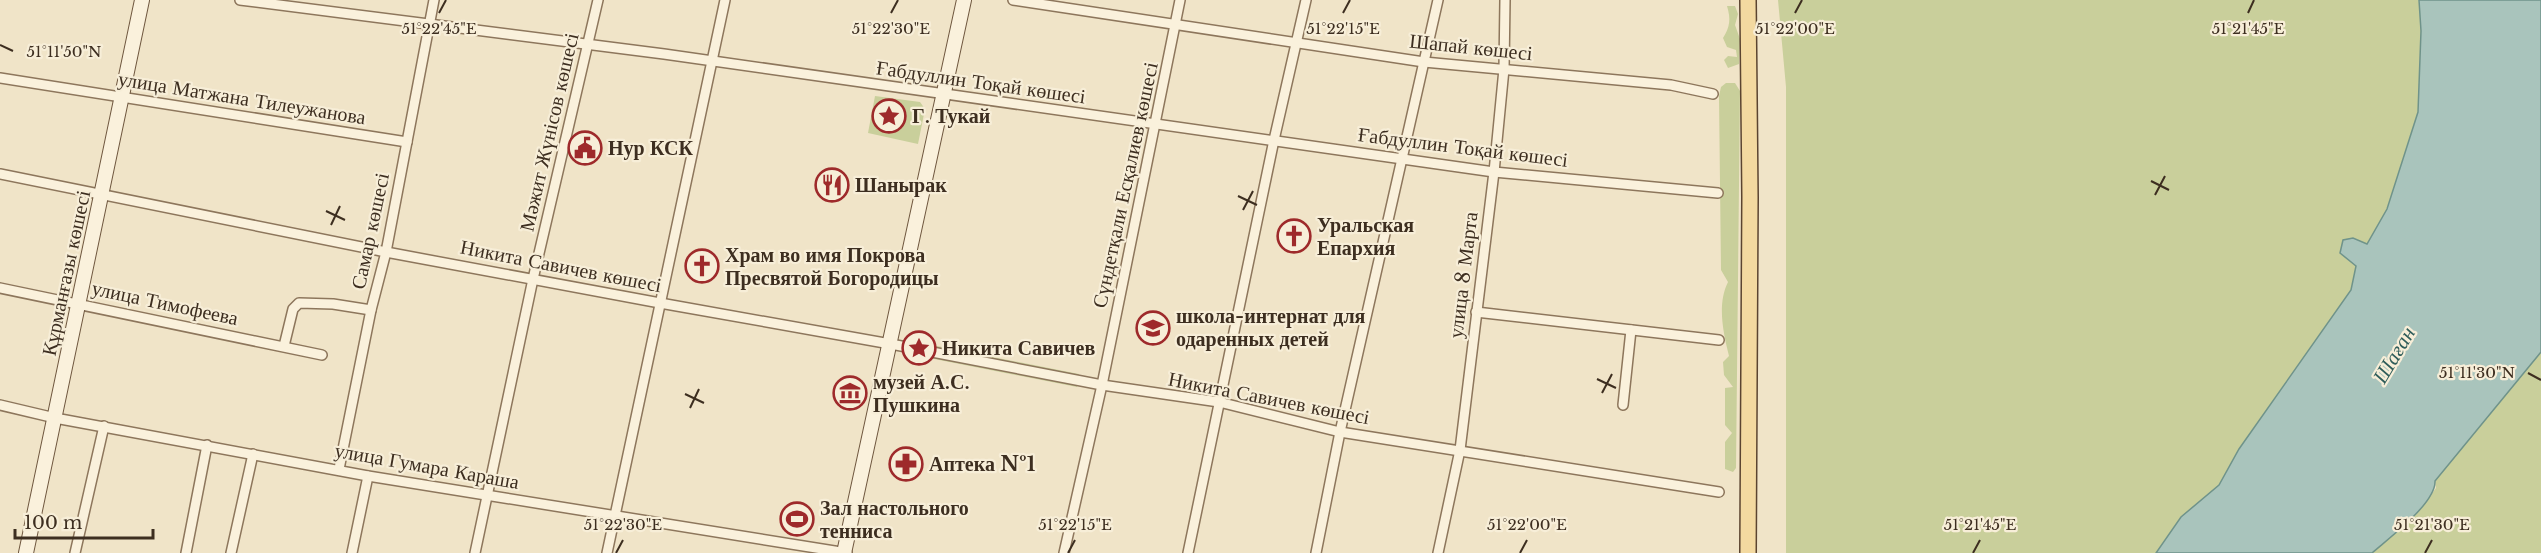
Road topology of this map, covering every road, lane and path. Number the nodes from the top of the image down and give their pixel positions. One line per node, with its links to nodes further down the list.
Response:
1 (142, 0): 24 (street, Құрманғазы көшесі)
2 (240, 0): 14 (street, Ғабдуллин Тоқай көшесі)
3 (434, 0): 14 (street, Самар көшесі)
4 (598, 0): 16 (street, Мәжит Жүнісов көшесі)
5 (725, 0): 18 (street)
6 (964, 0): 23 (street)
7 (1013, 0): 15 (street, Шапай көшесі)
8 (1180, 0): 15 (street, Сүндетқали Есқалиев көшесі)
9 (1306, 0): 17 (street)
10 (1438, 0): 19 (street)
11 (1505, 0): 20 (street, улица 8 Марта)
12 (1748, 0): 72 (main road)
13 (1758, 0): 73 (main road)
14 (430, 22): 16 (street, Ғабдуллин Тоқай көшесі); 27 (street, Самар көшесі)
15 (1176, 24): 17 (street, Шапай көшесі); 25 (street, Сүндетқали Есқалиев көшесі)
16 (587, 44): 18 (street, Ғабдуллин Тоқай көшесі); 34 (street, Мәжит Жүнісов көшесі)
17 (1297, 44): 19 (street, Шапай көшесі); 26 (street)
18 (711, 62): 23 (street, Ғабдуллин Тоқай көшесі); 37 (street)
19 (1425, 62): 20 (street, Шапай көшесі); 28 (street)
20 (1504, 69): 22 (street, Шапай көшесі); 29 (street, улица 8 Марта)
21 (0, 78): 24 (street, улица Матжана Тилеужанова)
22 (1713, 94)
23 (944, 96): 25 (street, Ғабдуллин Тоқай көшесі); 42 (street)
24 (122, 97): 27 (street, улица Матжана Тилеужанова); 32 (street, Құрманғазы көшесі)
25 (1156, 125): 26 (street, Ғабдуллин Тоқай көшесі); 45 (street, Сүндетқали Есқалиев көшесі)
26 (1274, 140): 28 (street, Ғабдуллин Тоқай көшесі); 46 (street)
27 (407, 142): 33 (street, Самар көшесі)
28 (1403, 158): 29 (street, Ғабдуллин Тоқай көшесі); 51 (street)
29 (1494, 172): 31 (street, Ғабдуллин Тоқай көшесі); 39 (street, улица 8 Марта)
30 (0, 174): 32 (street, Никита Савичев көшесі)
31 (1718, 193)
32 (102, 195): 33 (street, Никита Савичев көшесі); 36 (street, Құрманғазы көшесі)
33 (386, 252): 34 (street, Никита Савичев көшесі); 38 (street, Самар көшесі)
34 (533, 279): 37 (street, Никита Савичев көшесі); 58 (street, Мәжит Жүнісов көшесі)
35 (0, 288): 36 (street, улица Тимофеева)
36 (80, 303): 43 (street, улица Тимофеева); 49 (street, Құрманғазы көшесі)
37 (660, 303): 42 (street, Никита Савичев көшесі); 59 (street)
38 (371, 310): 43 (street); 55 (street, Самар көшесі)
39 (1476, 312): 40 (street); 53 (street, улица 8 Марта)
40 (1631, 330): 41 (street); 48 (street)
41 (1719, 340)
42 (893, 345): 45 (street, Никита Савичев көшесі); 67 (street)
43 (284, 346): 44 (street, улица Тимофеева)
44 (322, 355)
45 (1102, 385): 46 (street, Никита Савичев көшесі); 68 (street, Сүндетқали Есқалиев көшесі)
46 (1220, 402): 51 (street, Никита Савичев көшесі); 69 (street)
47 (0, 405): 49 (street, улица Гумара Караша)
48 (1623, 405)
49 (55, 418): 50 (street, улица Гумара Караша); 60 (street, Құрманғазы көшесі)
50 (104, 426): 52 (street, улица Гумара Караша); 61 (street)
51 (1340, 432): 53 (street, Никита Савичев көшесі); 70 (street)
52 (207, 445): 54 (street, улица Гумара Караша); 62 (street)
53 (1460, 450): 57 (street, Никита Савичев көшесі); 71 (street, улица 8 Марта)
54 (254, 454): 55 (street, улица Гумара Караша); 63 (street)
55 (339, 469): 56 (street, улица Гумара Караша)
56 (368, 476): 58 (street, улица Гумара Караша); 64 (street)
57 (1719, 492)
58 (487, 495): 59 (street, улица Гумара Караша); 65 (street, Мәжит Жүнісов көшесі)
59 (615, 515): 66 (street); 67 (street, улица Гумара Караша)
60 (26, 553)
61 (75, 553)
62 (186, 553)
63 (231, 553)
64 (352, 553)
65 (475, 553)
66 (607, 553)
67 (846, 553)
68 (1064, 553)
69 (1188, 553)
70 (1316, 553)
71 (1438, 553)
72 (1748, 553)
73 (1757, 553)

